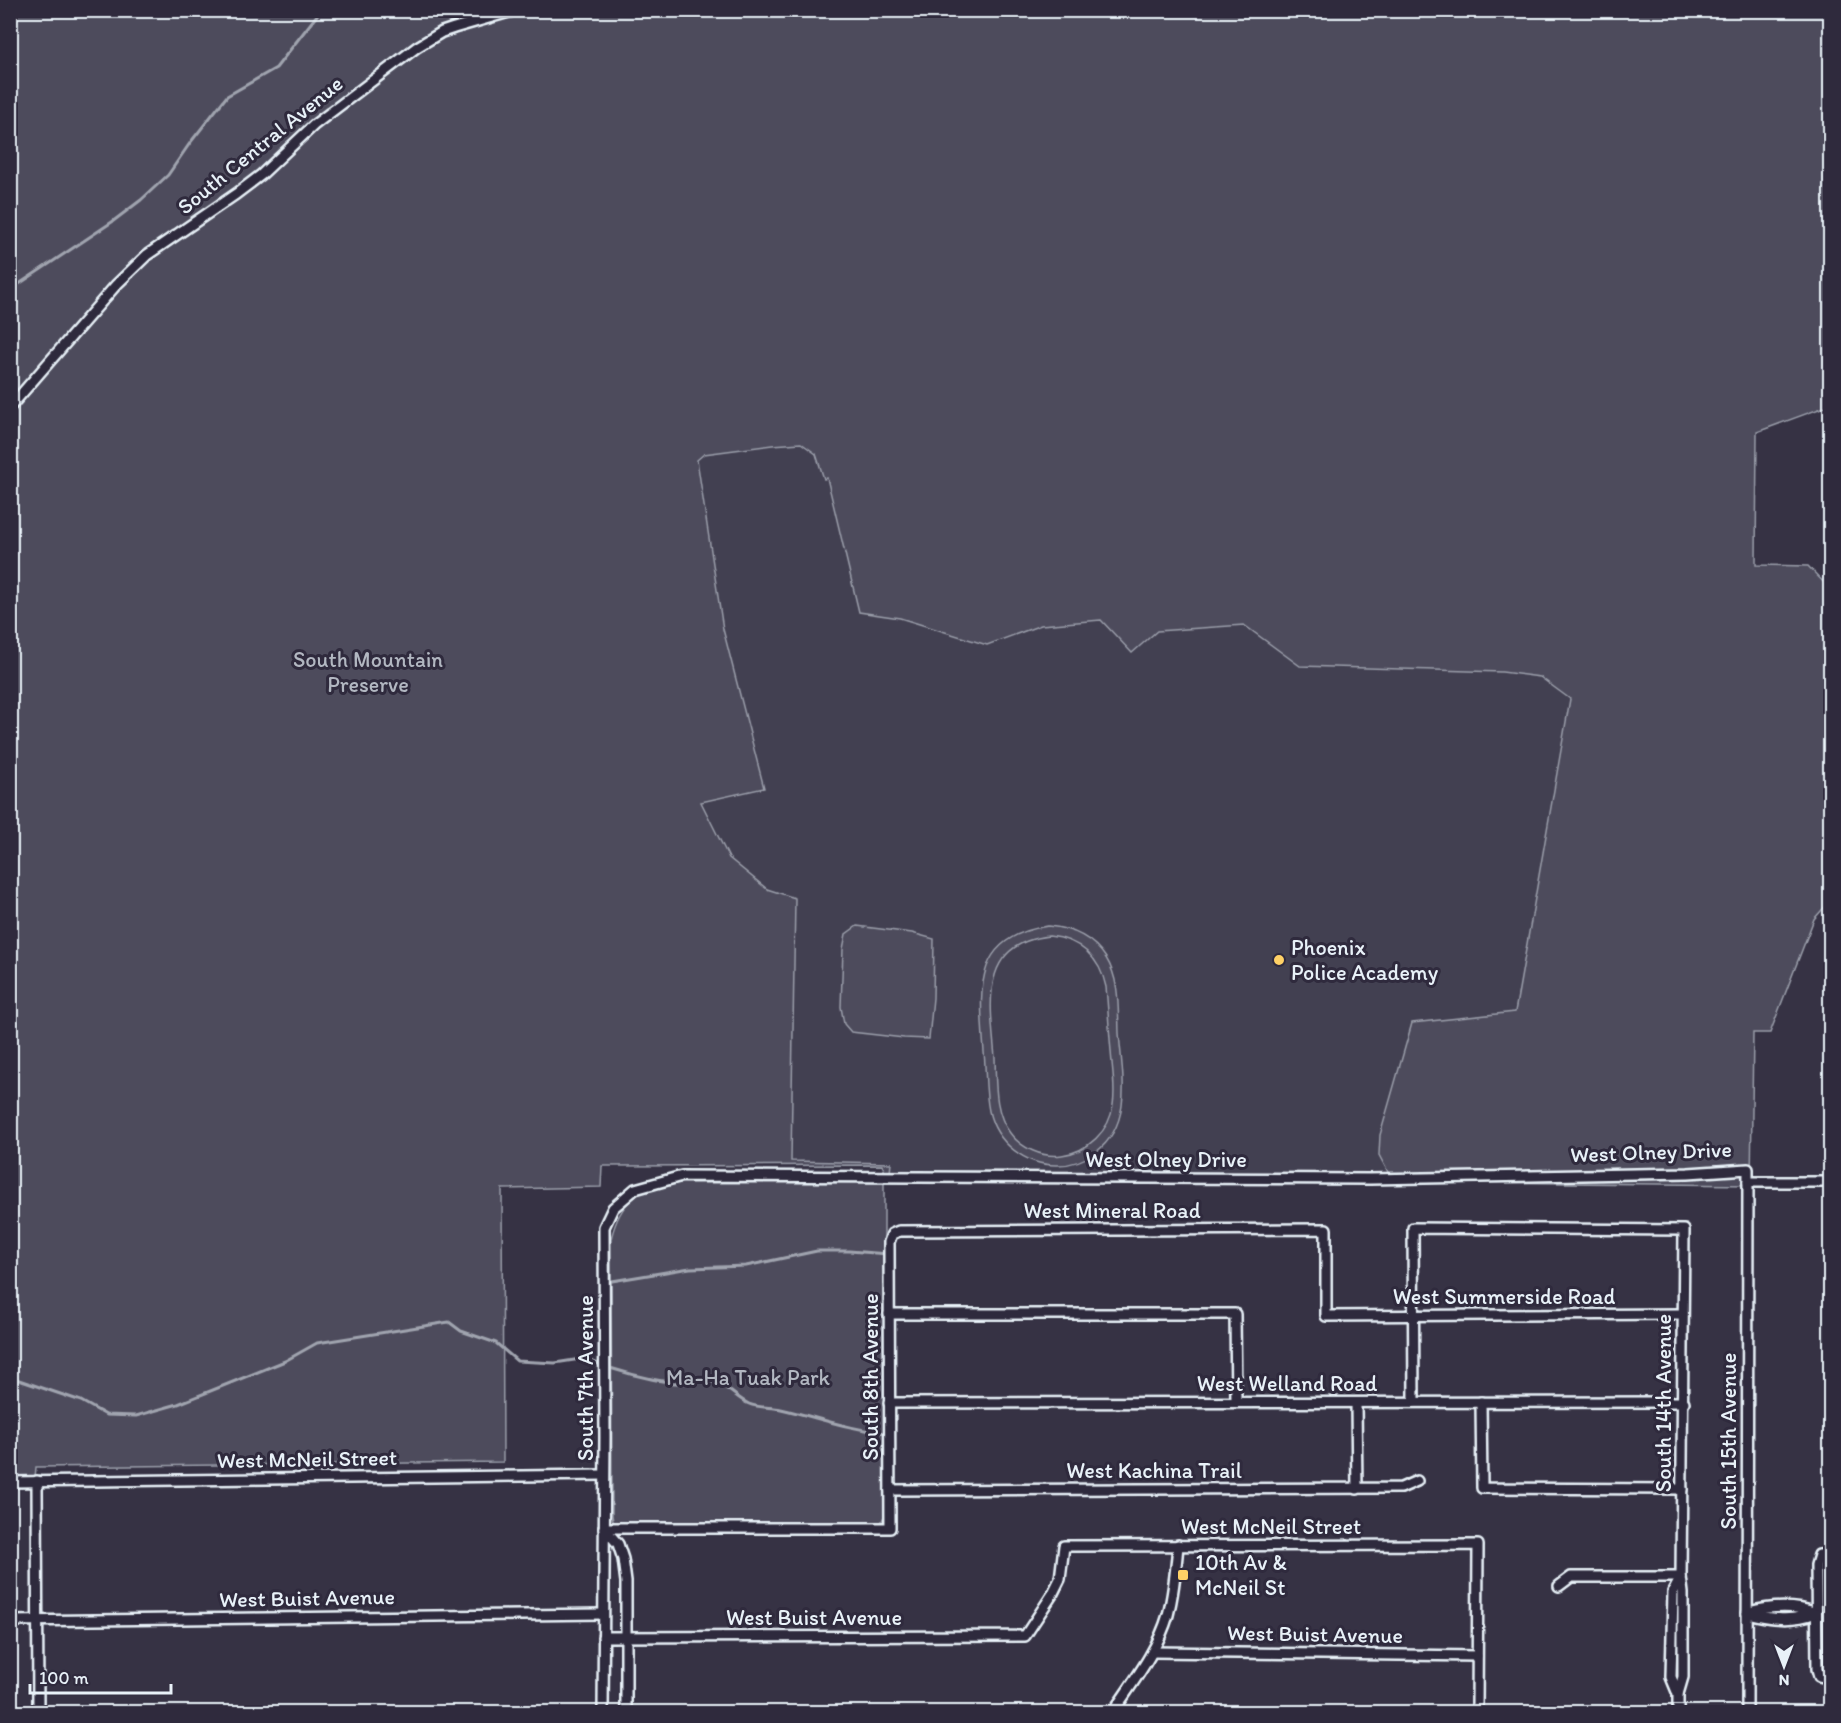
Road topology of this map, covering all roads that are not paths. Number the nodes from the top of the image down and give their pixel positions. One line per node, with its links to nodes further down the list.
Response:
1 (516, 10): 2 (street, South Central Avenue)
2 (10, 407)
3 (1748, 1169): 4 (street, South 15th Avenue); 6 (street, West Olney Drive)
4 (1748, 1182): 5 (street); 31 (street, South 15th Avenue)
5 (1830, 1182)
6 (604, 1227): 18 (street, South 7th Avenue)
7 (899, 1231): 8 (street, South 8th Avenue); 10 (street, West Mineral Road)
8 (889, 1314): 12 (street); 16 (street, South 8th Avenue)
9 (1683, 1314): 11 (street, West Summerside Road); 11 (street, South 14th Avenue); 15 (street, South 14th Avenue)
10 (1326, 1316): 11 (street, West Summerside Road)
11 (1414, 1316): 13 (street)
12 (1236, 1402): 16 (street, West Welland Road); 17 (street, West Welland Road)
13 (1414, 1402): 14 (street, West Welland Road); 17 (street, West Welland Road)
14 (1482, 1402): 15 (street, West Welland Road); 23 (street)
15 (1684, 1402): 23 (street, South 14th Avenue)
16 (890, 1403): 24 (street, South 8th Avenue)
17 (1356, 1403): 22 (street)
18 (604, 1475): 19 (street, West McNeil Street); 25 (street, South 7th Avenue)
19 (37, 1481): 21 (street, West McNeil Street); 35 (street)
20 (1417, 1481): 22 (street, West Kachina Trail)
21 (10, 1482)
22 (1356, 1489): 24 (street, West Kachina Trail)
23 (1682, 1489): 28 (street, South 14th Avenue)
24 (890, 1490): 25 (street, South 8th Avenue)
25 (604, 1528): 33 (street, South 7th Avenue); 39 (street)
26 (1178, 1545): 37 (street, West McNeil Street); 40 (street); 41 (street, West McNeil Street)
27 (1830, 1554): 32 (street)
28 (1681, 1577): 29 (street); 42 (street, South 14th Avenue); 43 (street, South 14th Avenue)
29 (1559, 1586)
30 (1786, 1607): 31 (street); 32 (street); 34 (street)
31 (1747, 1613): 34 (street); 52 (street, South 15th Avenue)
32 (1816, 1613): 34 (street); 44 (street)
33 (603, 1614): 35 (street, West Buist Avenue); 38 (street, South 7th Avenue)
34 (1786, 1619)
35 (38, 1620): 36 (street, West Buist Avenue); 46 (street)
36 (10, 1621)
37 (1025, 1636): 39 (street, West Buist Avenue)
38 (603, 1637): 39 (street, West Buist Avenue); 47 (street, South 7th Avenue)
39 (626, 1637): 48 (street)
40 (1153, 1652): 41 (street, West Buist Avenue); 49 (street)
41 (1477, 1656): 50 (street)
42 (1672, 1664): 43 (street); 45 (street, South 14th Avenue)
43 (1682, 1664): 45 (street, South 14th Avenue)
44 (1830, 1678)
45 (1678, 1694): 51 (street, South 14th Avenue)
46 (38, 1713)
47 (603, 1713)
48 (626, 1713)
49 (1113, 1713)
50 (1477, 1713)
51 (1678, 1713)
52 (1747, 1713)

